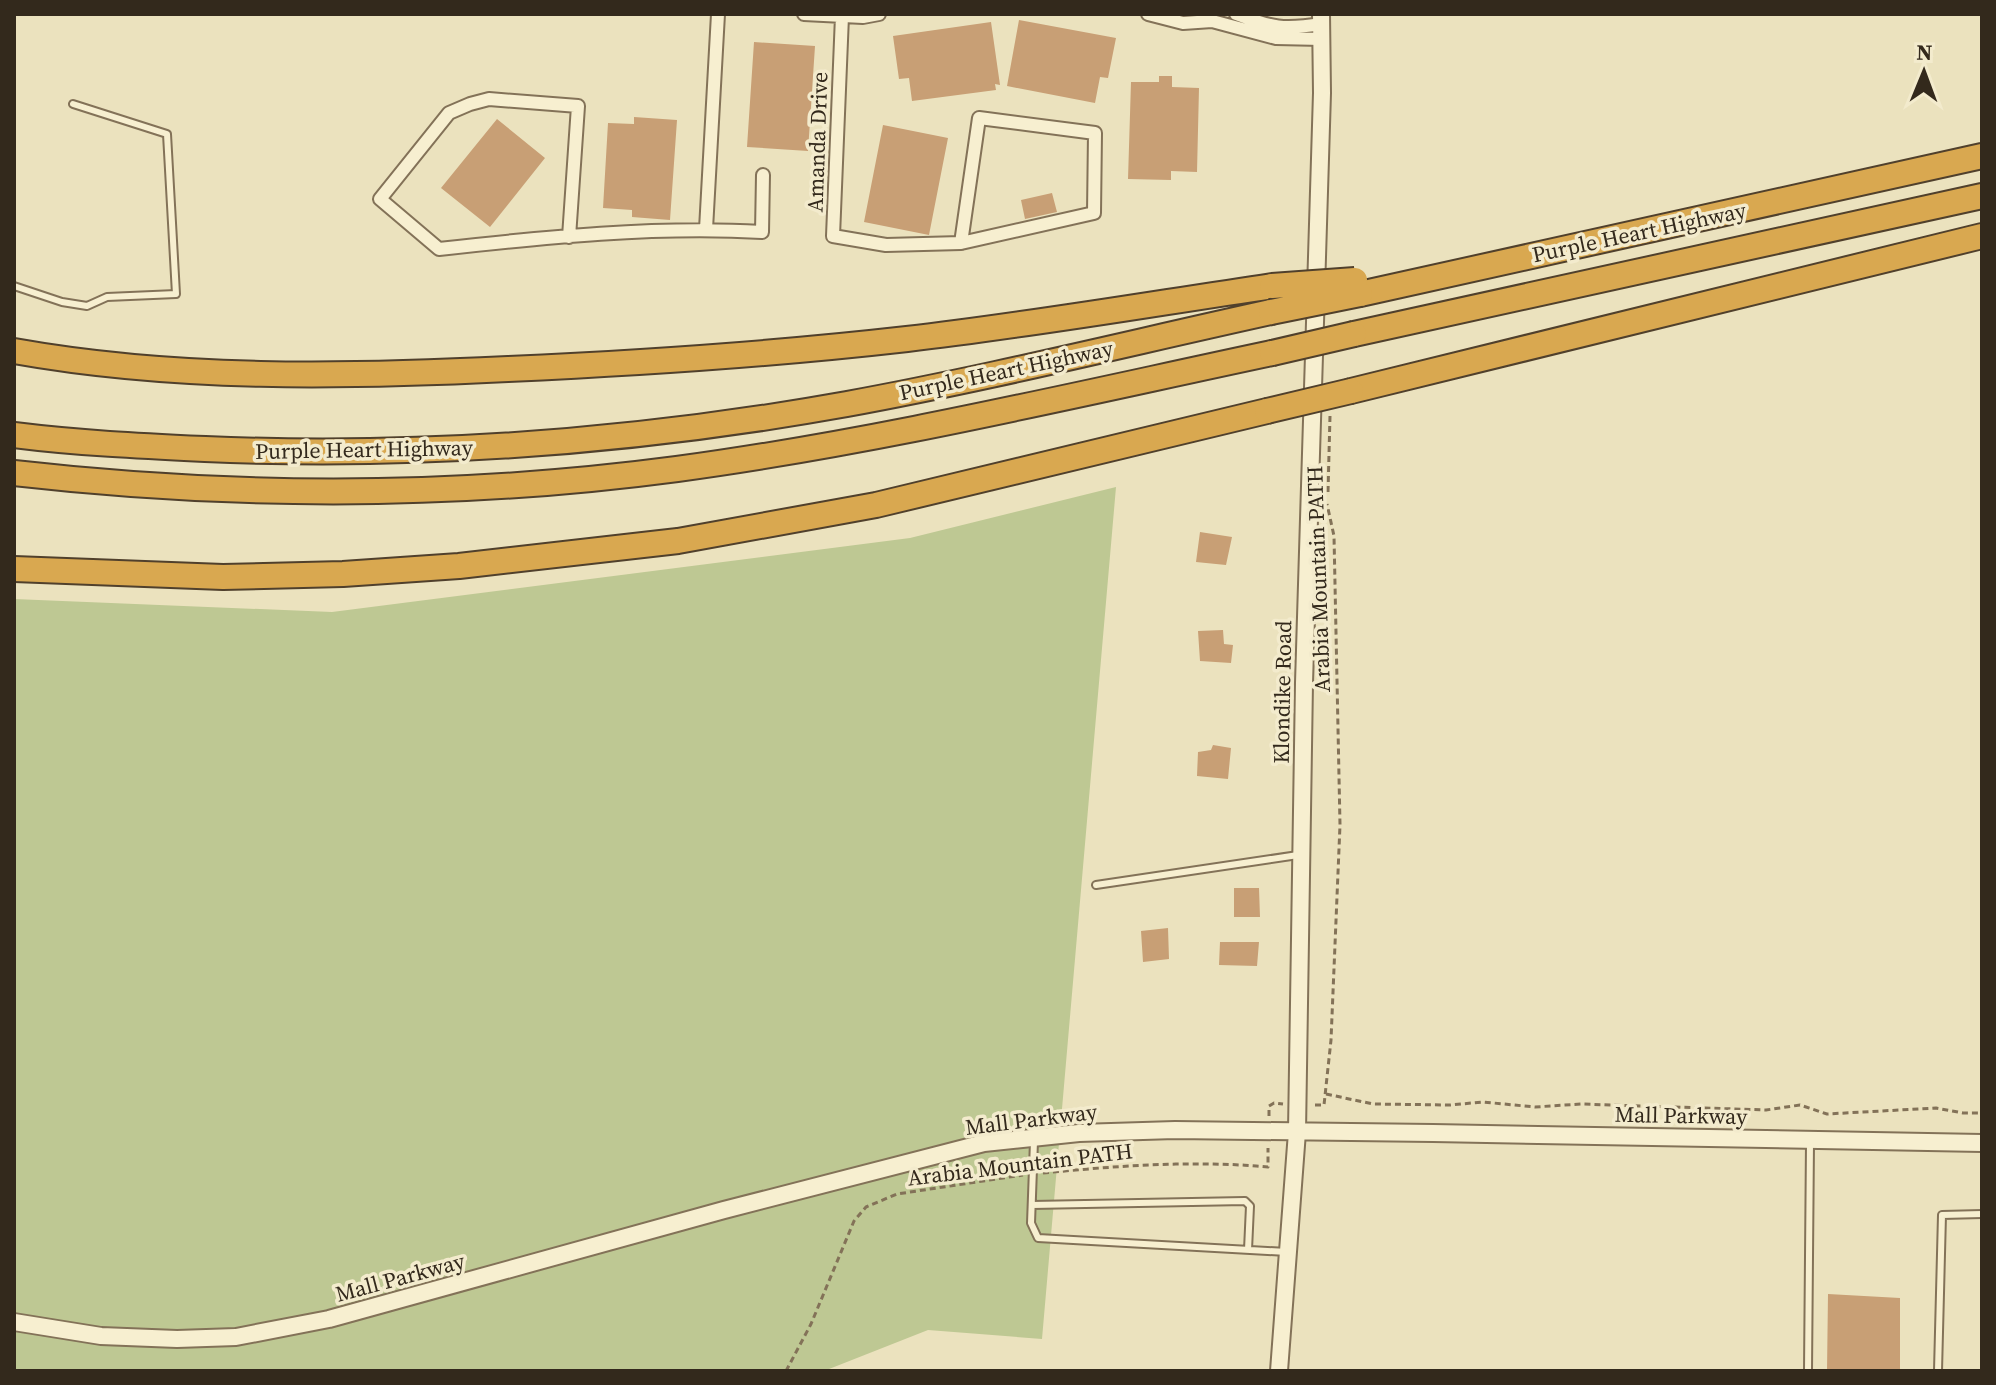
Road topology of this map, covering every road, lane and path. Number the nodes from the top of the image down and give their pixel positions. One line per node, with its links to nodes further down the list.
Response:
1 (718, 14): 13 (street)
2 (804, 14): 6 (street)
3 (879, 14): 6 (street)
4 (1148, 14): 7 (street)
5 (1236, 14): 8 (street)
6 (842, 16): 16 (street, Amanda Drive)
7 (1167, 16): 8 (street)
8 (1322, 26): 24 (street, Klondike Road)
9 (73, 104): 17 (lane)
10 (1982, 156): 18 (highway, Purple Heart Highway)
11 (763, 175): 13 (street)
12 (1982, 196): 22 (highway, Purple Heart Highway, bridge)
13 (706, 229): 15 (street)
14 (1982, 236): 23 (highway, bridge)
15 (569, 237): 15 (street)
16 (961, 243): 16 (street, Amanda Drive)
17 (14, 286)
18 (1358, 287): 19 (highway, bridge); 21 (highway, Purple Heart Highway, bridge)
19 (14, 351)
20 (1330, 412): 26 (path, Arabia Mountain PATH)
21 (14, 435)
22 (14, 473)
23 (14, 569)
24 (1302, 854): 25 (lane); 29 (street, Klondike Road)
25 (1096, 885)
26 (1326, 1094): 27 (path, Arabia Mountain PATH); 28 (path)
27 (1324, 1105)
28 (1982, 1113)
29 (1297, 1132): 30 (street, Mall Parkway); 31 (street, Mall Parkway); 38 (street, Klondike Road)
30 (1034, 1137): 34 (lane); 39 (street, Mall Parkway)
31 (1810, 1139): 32 (street, Mall Parkway); 42 (lane)
32 (1982, 1143)
33 (1268, 1167): 34 (path, Arabia Mountain PATH)
34 (1032, 1174): 35 (lane); 40 (path, Arabia Mountain PATH)
35 (1032, 1205): 37 (lane); 37 (lane)
36 (1982, 1214): 43 (lane)
37 (1248, 1250): 38 (lane)
38 (1287, 1252): 41 (street, Klondike Road)
39 (14, 1322)
40 (786, 1371)
41 (1279, 1371)
42 (1808, 1371)
43 (1938, 1371)

